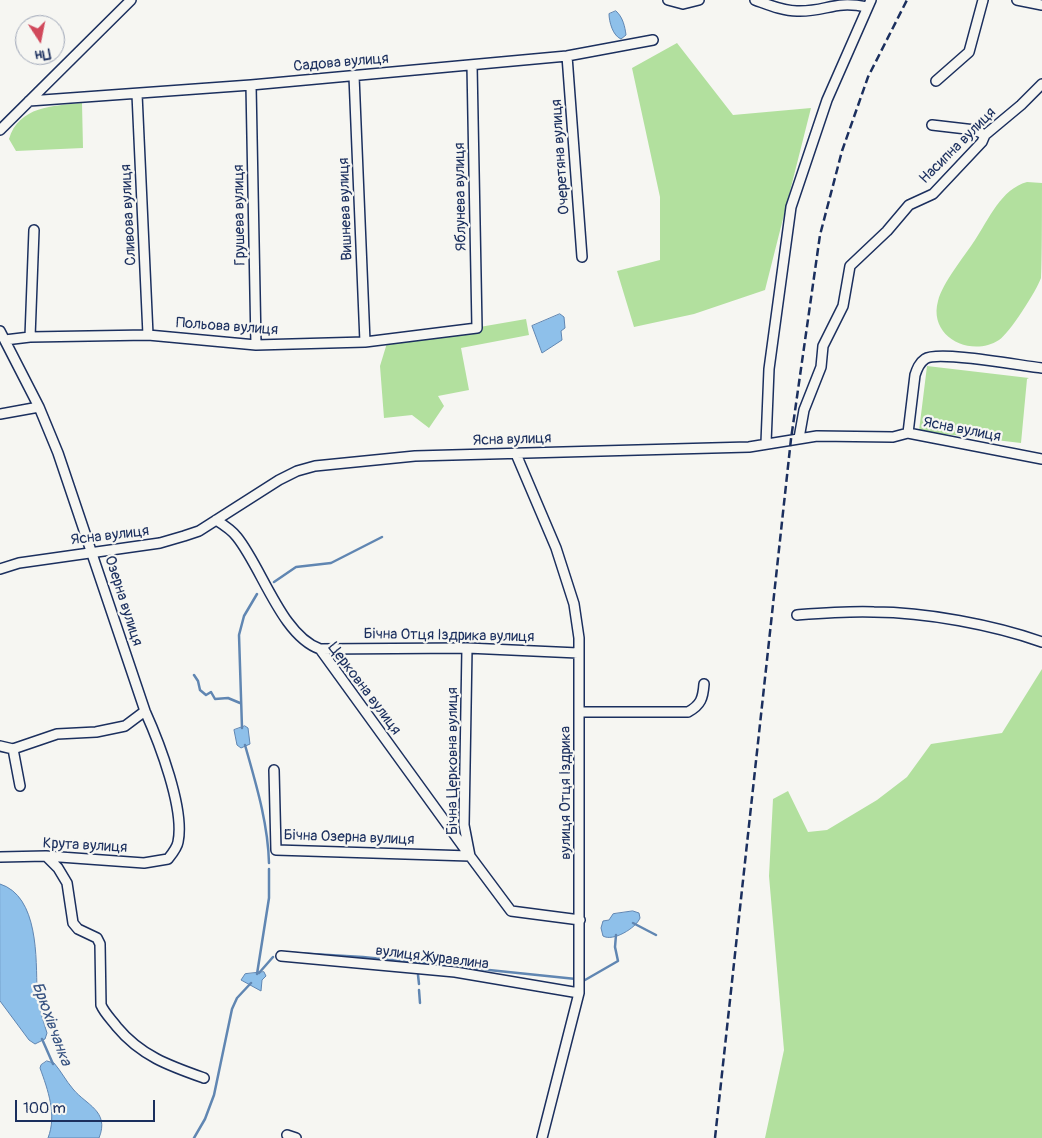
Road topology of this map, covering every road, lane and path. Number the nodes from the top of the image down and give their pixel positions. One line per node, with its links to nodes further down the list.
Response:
1 (131, 0): 17 (street)
2 (668, 0): 3 (street)
3 (699, 0)
4 (755, 0): 7 (street)
5 (983, 0): 13 (street)
6 (1017, 0): 8 (street)
7 (869, 3): 35 (street)
8 (1042, 5)
9 (653, 40): 10 (street, Садова вулиця)
10 (566, 56): 11 (street, Садова вулиця); 22 (street, Очеретяна вулиця)
11 (472, 65): 12 (street, Садова вулиця); 23 (street, Яблунева вулиця)
12 (354, 76): 15 (street, Садова вулиця); 28 (street, Вишнева вулиця)
13 (936, 81)
14 (1042, 84): 20 (street, Насипна вулиця)
15 (251, 85): 16 (street, Садова вулиця); 29 (street, Грушева вулиця)
16 (137, 94): 17 (street, Садова вулиця); 25 (street, Сливова вулиця)
17 (29, 101): 19 (street)
18 (932, 125): 20 (street)
19 (0, 130)
20 (985, 135): 34 (street, Насипна вулиця)
21 (34, 230): 26 (street)
22 (582, 256)
23 (477, 328): 28 (street, Польова вулиця)
24 (0, 331): 27 (street, Озерна вулиця)
25 (148, 335): 26 (street, Польова вулиця); 29 (street, Польова вулиця)
26 (30, 337): 27 (street, Польова вулиця)
27 (5, 340): 31 (street, Озерна вулиця)
28 (365, 342): 29 (street, Польова вулиця)
29 (256, 345)
30 (1042, 368): 33 (street)
31 (39, 407): 32 (street); 39 (street, Озерна вулиця)
32 (0, 414)
33 (908, 433): 34 (street, Ясна вулиця); 37 (street, Ясна вулиця)
34 (799, 438): 35 (street, Ясна вулиця)
35 (766, 443): 36 (street, Ясна вулиця)
36 (516, 454): 38 (street, Ясна вулиця); 45 (street, вулиця Отця Іздрика)
37 (1042, 459)
38 (216, 520): 39 (street, Ясна вулиця); 44 (street, Церковна вулиця)
39 (92, 551): 40 (street, Ясна вулиця); 47 (street, Озерна вулиця)
40 (0, 569)
41 (798, 615): 42 (street)
42 (1042, 642)
43 (467, 648): 44 (street, Бічна Отця Іздрика вулиця); 45 (street, Бічна Отця Іздрика вулиця); 55 (street, Бічна Церковна вулиця)
44 (320, 650): 55 (street, Церковна вулиця)
45 (578, 653): 48 (street, вулиця Отця Іздрика)
46 (704, 684): 48 (street)
47 (145, 711): 50 (street); 56 (street, Озерна вулиця)
48 (579, 712): 57 (street, вулиця Отця Іздрика)
49 (0, 746): 50 (street)
50 (13, 749): 52 (street)
51 (274, 770): 55 (street, Бічна Озерна вулиця)
52 (20, 786)
53 (0, 856): 54 (street, Крута вулиця)
54 (46, 856): 56 (street, Крута вулиця); 60 (street)
55 (470, 856): 57 (street, Бічна Церковна вулиця)
56 (168, 859)
57 (580, 920): 59 (street, вулиця Отця Іздрика)
58 (281, 956): 59 (street, вулиця Журавлина)
59 (579, 993): 63 (street, вулиця Отця Іздрика)
60 (204, 1078)
61 (286, 1135): 62 (street)
62 (296, 1138)
63 (542, 1138)

